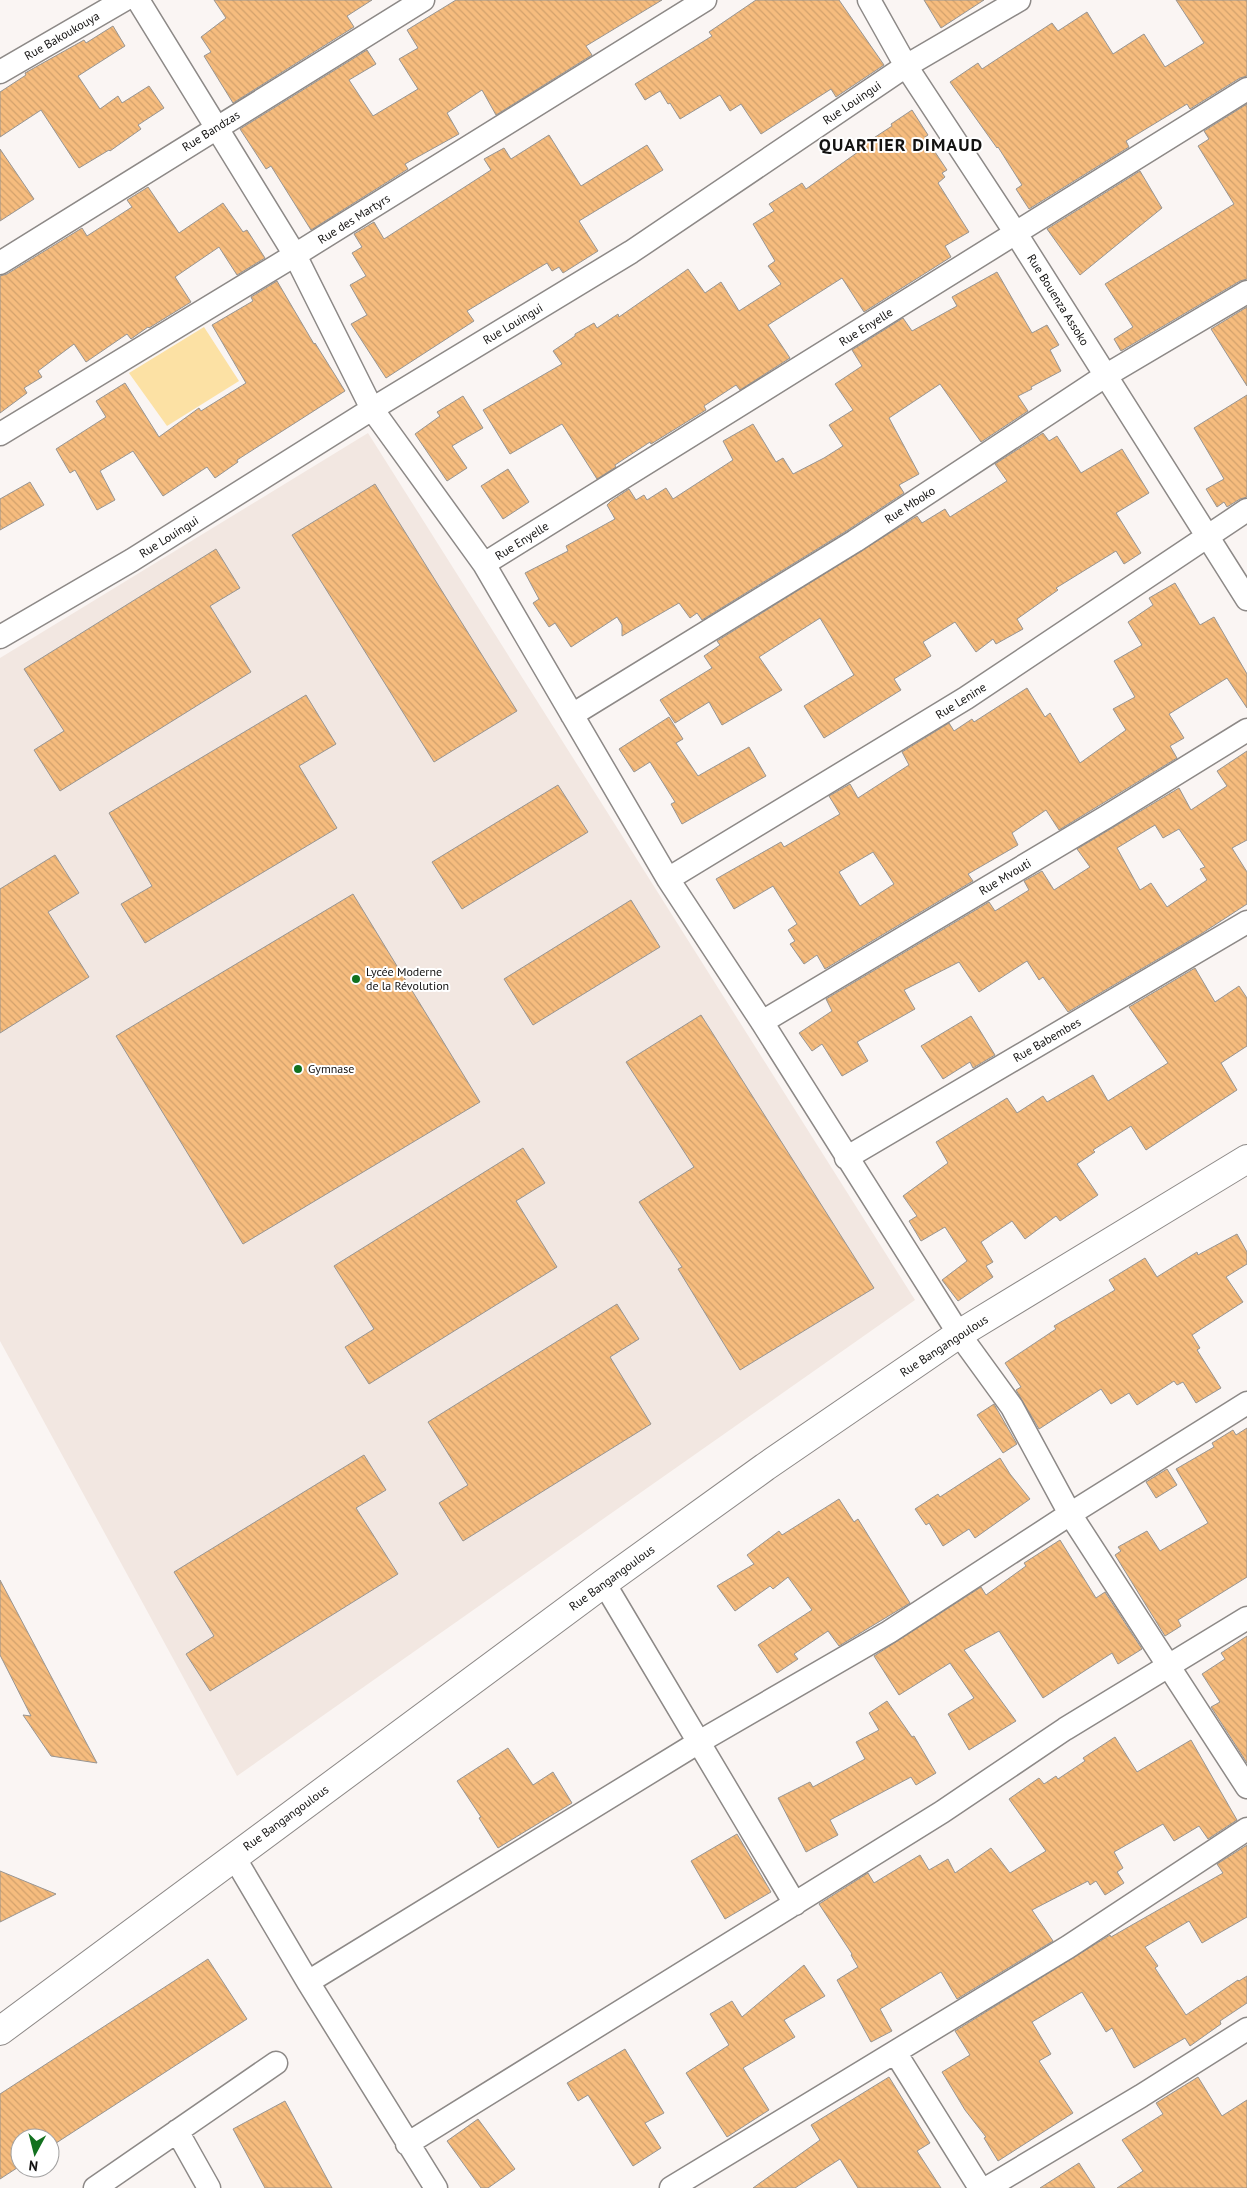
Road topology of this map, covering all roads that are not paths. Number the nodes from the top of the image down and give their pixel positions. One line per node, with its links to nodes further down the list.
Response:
1 (124, 0): 8 (street, Rue Bakoukouya)
2 (138, 0): 10 (street)
3 (422, 0): 10 (street, Rue Bandzas)
4 (705, 0): 12 (street, Rue des Martyrs)
5 (868, 0): 7 (street, Rue Bouenza Assoko)
6 (1019, 0): 7 (street, Rue Louingui)
7 (906, 66): 11 (street, Rue Bouenza Assoko); 16 (street, Rue Louingui)
8 (0, 72)
9 (1247, 89): 11 (street, Rue Enyelle)
10 (215, 128): 12 (street); 13 (street, Rue Bandzas)
11 (1015, 232): 15 (street, Rue Bouenza Assoko); 20 (street, Rue Enyelle)
12 (295, 255): 16 (street); 17 (street, Rue des Martyrs)
13 (0, 263)
14 (1247, 292): 15 (street, Rue Mboko)
15 (1105, 376): 19 (street, Rue Bouenza Assoko); 23 (street, Rue Mboko)
16 (372, 409): 20 (street); 22 (street, Rue Louingui)
17 (0, 434)
18 (1247, 510): 19 (street, Rue Lenine)
19 (1207, 537): 21 (street, Rue Bouenza Assoko); 25 (street, Rue Lenine)
20 (484, 564): 23 (street)
21 (1247, 599)
22 (0, 637)
23 (572, 715): 25 (street)
24 (1247, 730): 27 (street, Rue Mvouti)
25 (668, 879): 27 (street)
26 (1247, 922): 28 (street, Rue Babembes)
27 (762, 1022): 28 (street)
28 (846, 1158): 30 (street)
29 (1247, 1159): 30 (street, Rue Bangangoulous)
30 (959, 1334): 32 (street); 33 (street, Rue Bangangoulous)
31 (1247, 1403): 32 (street)
32 (1070, 1514): 35 (street); 36 (street)
33 (604, 1583): 36 (street); 39 (street, Rue Bangangoulous)
34 (1247, 1618): 35 (street)
35 (1167, 1666): 37 (street); 40 (street)
36 (699, 1742): 40 (street); 41 (street)
37 (1247, 1787)
38 (1247, 1829): 44 (street)
39 (234, 1857): 41 (street); 43 (street, Rue Bangangoulous)
40 (795, 1904): 47 (street)
41 (308, 1982): 47 (street)
42 (1247, 2029): 53 (street)
43 (0, 2031)
44 (895, 2052): 51 (street); 52 (street)
45 (276, 2063): 46 (street)
46 (177, 2131): 48 (street); 49 (street)
47 (406, 2144): 50 (street)
48 (96, 2188)
49 (209, 2188)
50 (436, 2188)
51 (671, 2188)
52 (980, 2188)
53 (987, 2188)

